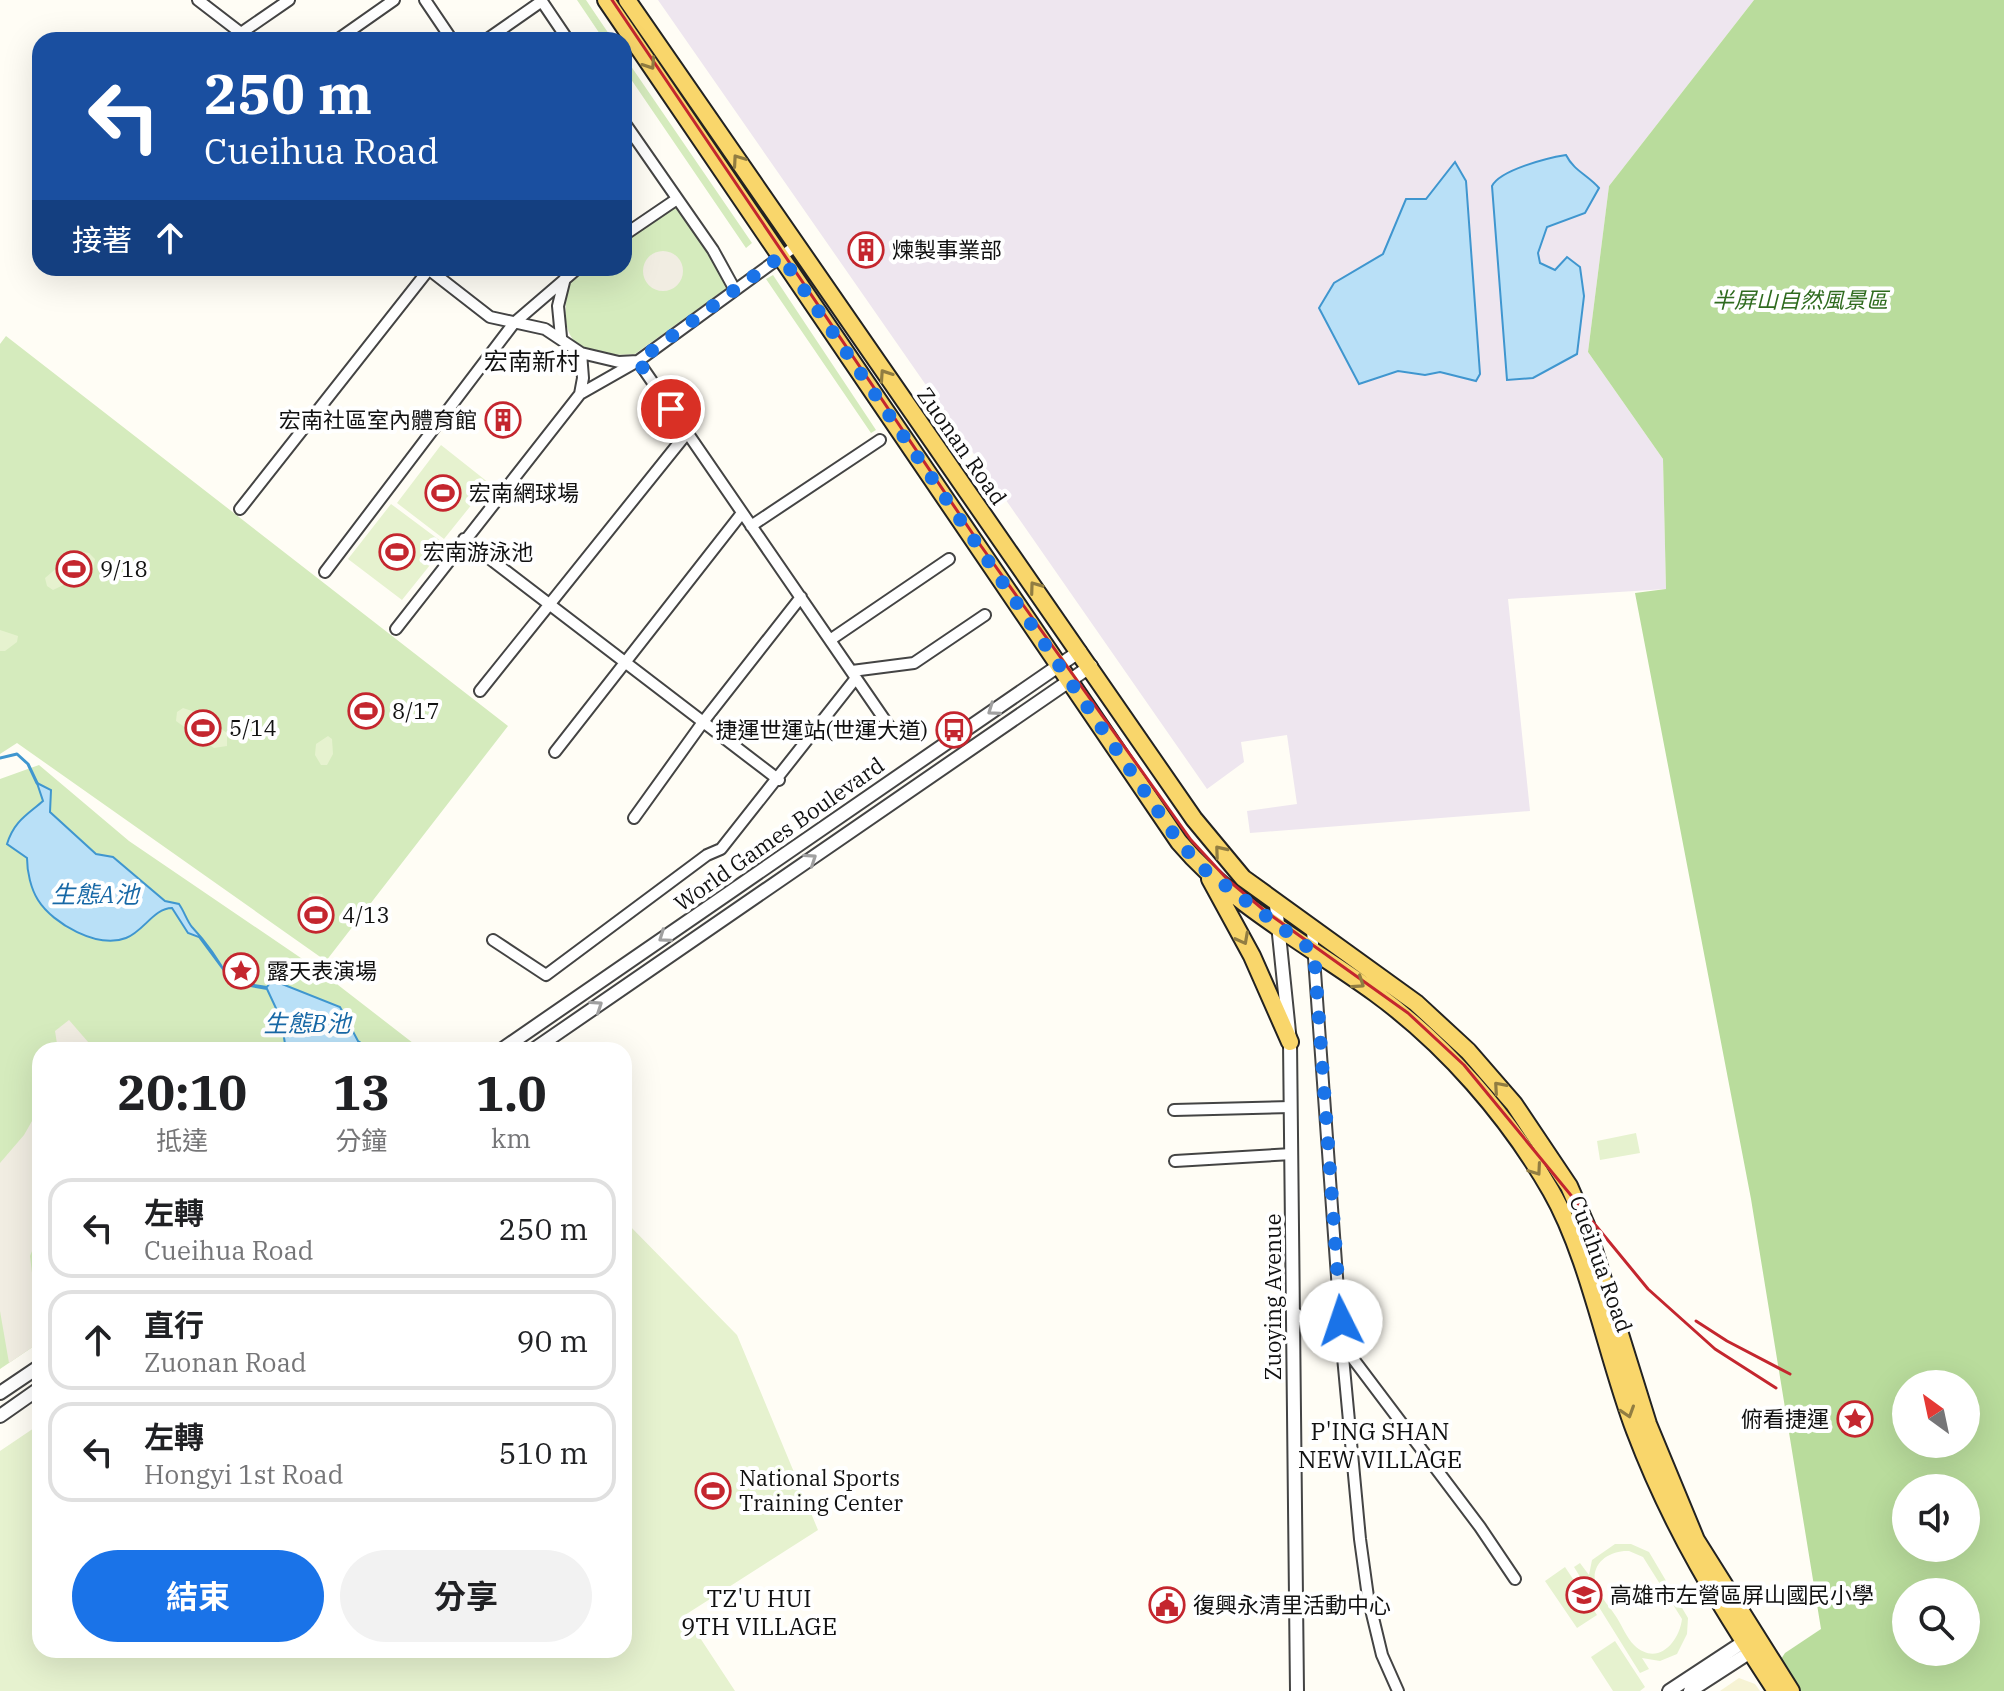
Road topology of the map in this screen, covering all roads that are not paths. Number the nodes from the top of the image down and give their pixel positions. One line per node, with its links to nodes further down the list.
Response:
1 (198, 0): 8 (street)
2 (289, 0): 9 (street)
3 (394, 0): 10 (street)
4 (425, 0): 11 (street)
5 (606, 0): 14 (main road, Zuonan Road, one-way to 14)
6 (627, 0): 19 (main road, Zuonan Road, one-way to 6)
7 (542, 1): 12 (street); 13 (street)
8 (240, 32)
9 (252, 32)
10 (348, 32)
11 (447, 32)
12 (497, 32)
13 (563, 32)
14 (628, 32)
15 (632, 38): 20 (main road, Zuonan Road, one-way to 20)
16 (632, 134): 17 (street)
17 (677, 199): 18 (street); 25 (street)
18 (632, 230)
19 (797, 245): 20 (street); 44 (main road, Zuonan Road, one-way to 19)
20 (781, 256): 25 (street); 46 (main road, Zuonan Road)
21 (423, 276): 33 (street)
22 (438, 276): 26 (street)
23 (568, 276): 24 (street)
24 (565, 278): 26 (street); 27 (street)
25 (735, 290): 29 (street)
26 (514, 323): 27 (street); 38 (street)
27 (561, 337): 28 (street)
28 (581, 353): 29 (street); 30 (street)
29 (638, 361): 30 (street); 31 (street)
30 (580, 394): 36 (street)
31 (687, 433): 34 (street); 40 (street)
32 (880, 440): 35 (street)
33 (240, 509)
34 (742, 513): 35 (street); 45 (street)
35 (751, 526): 39 (street)
36 (464, 539): 40 (street); 42 (street)
37 (949, 559): 43 (street)
38 (325, 572)
39 (801, 597): 43 (street); 51 (street)
40 (550, 604): 45 (street); 50 (street)
41 (985, 615): 48 (street)
42 (396, 629)
43 (830, 640): 48 (street)
44 (1080, 651): 46 (street, World Games Boulevard); 47 (main road, Zuonan Road)
45 (625, 662): 51 (street); 53 (street)
46 (1058, 666): 49 (main road, Zuonan Road); 62 (street, World Games Boulevard, one-way to 62)
47 (1091, 666): 49 (street, World Games Boulevard); 57 (main road, Zuonan Road, one-way to 47)
48 (854, 674): 52 (street); 54 (street)
49 (1068, 681): 56 (main road, Zuonan Road); 63 (street, World Games Boulevard, one-way to 49)
50 (480, 691)
51 (703, 722): 54 (street); 55 (street)
52 (891, 729)
53 (555, 752)
54 (779, 780): 60 (street)
55 (634, 818)
56 (1206, 871): 59 (main road, Cueihua Road); 64 (main road, one-way to 64)
57 (1276, 905): 58 (main road, Cueihua Road); 59 (street, Zuoying Avenue)
58 (1312, 930): 61 (street); 76 (main road, Cueihua Road, one-way to 58)
59 (1282, 931): 61 (main road, Cueihua Road); 64 (street, Zuoying Avenue)
60 (493, 940)
61 (1314, 952): 70 (street); 76 (main road, Cueihua Road, one-way to 76)
62 (513, 1042)
63 (545, 1042)
64 (1290, 1042): 65 (street, Zuoying Avenue)
65 (1291, 1107): 66 (street); 67 (street, Zuoying Avenue)
66 (1174, 1110)
67 (1292, 1154): 68 (street); 69 (street, Zuoying Avenue)
68 (1175, 1161)
69 (1293, 1311): 70 (street); 77 (street, Zuoying Avenue)
70 (1342, 1346): 75 (street); 78 (street)
71 (32, 1371): 72 (street)
72 (0, 1393)
73 (32, 1394): 74 (street)
74 (0, 1416)
75 (1515, 1579)
76 (1752, 1644): 79 (street); 80 (street); 81 (main road, Cueihua Road); 82 (main road, Cueihua Road)
77 (1297, 1691)
78 (1398, 1691)
79 (1669, 1691)
80 (1690, 1691)
81 (1776, 1691)
82 (1791, 1691)

